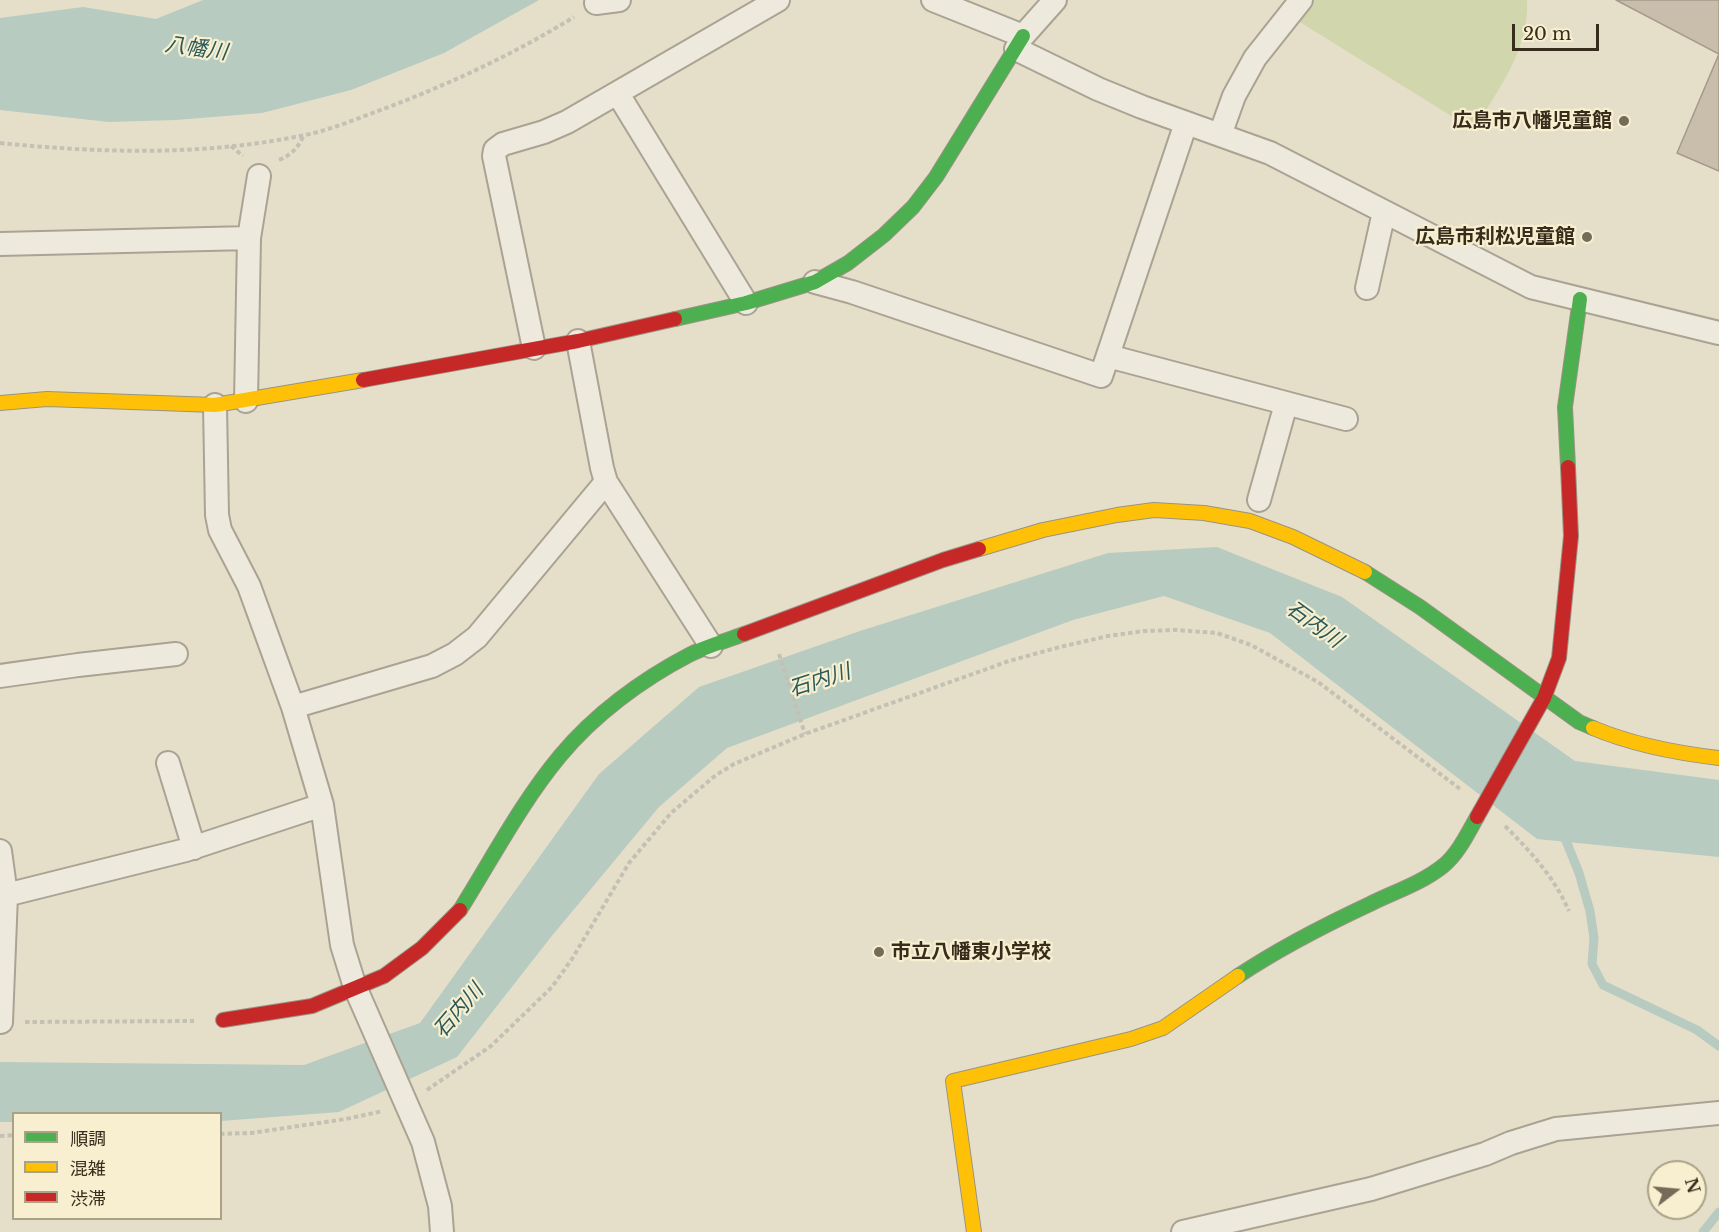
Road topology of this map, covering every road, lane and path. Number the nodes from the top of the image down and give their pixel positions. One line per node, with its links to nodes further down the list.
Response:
1 (619, 0): 6 (street)
2 (778, 0): 8 (street)
3 (933, 0): 7 (street)
4 (1055, 0): 7 (street)
5 (1300, 0): 10 (street)
6 (596, 3): 11 (path)
7 (1019, 43): 9 (street); 16 (street)
8 (618, 94): 19 (street); 22 (street)
9 (1186, 123): 10 (street); 23 (street)
10 (1220, 135): 13 (street)
11 (0, 143)
12 (259, 176): 14 (street)
13 (1384, 212): 17 (street); 18 (street)
14 (249, 238): 15 (street); 24 (street)
15 (0, 244)
16 (815, 282): 19 (street); 23 (street)
17 (1367, 288)
18 (1580, 299): 20 (street); 35 (street)
19 (746, 303): 21 (street)
20 (1719, 333)
21 (578, 341): 22 (street); 29 (street)
22 (534, 348): 24 (street)
23 (1108, 356): 26 (street)
24 (246, 401): 27 (street)
25 (0, 403): 27 (street)
26 (1286, 404): 28 (street); 30 (street)
27 (215, 405): 36 (street)
28 (1346, 419)
29 (606, 482): 32 (street); 36 (street)
30 (1259, 500)
31 (776, 643): 37 (path)
32 (711, 646): 35 (street); 46 (street)
33 (176, 654): 34 (street)
34 (0, 676)
35 (1544, 698): 38 (street); 40 (street)
36 (293, 707): 41 (street)
37 (805, 735): 40 (path); 49 (path)
38 (1719, 758)
39 (168, 763): 42 (street)
40 (1485, 804): 45 (path); 53 (street)
41 (322, 805): 42 (street); 46 (street)
42 (194, 848): 44 (street)
43 (0, 851): 44 (street)
44 (6, 895): 48 (street)
45 (1569, 911)
46 (358, 995): 47 (street); 49 (street)
47 (223, 1020): 48 (path)
48 (1, 1022)
49 (405, 1098): 51 (path); 52 (street)
50 (1719, 1113): 54 (street)
51 (222, 1134)
52 (442, 1232)
53 (974, 1232)
54 (1183, 1232)

